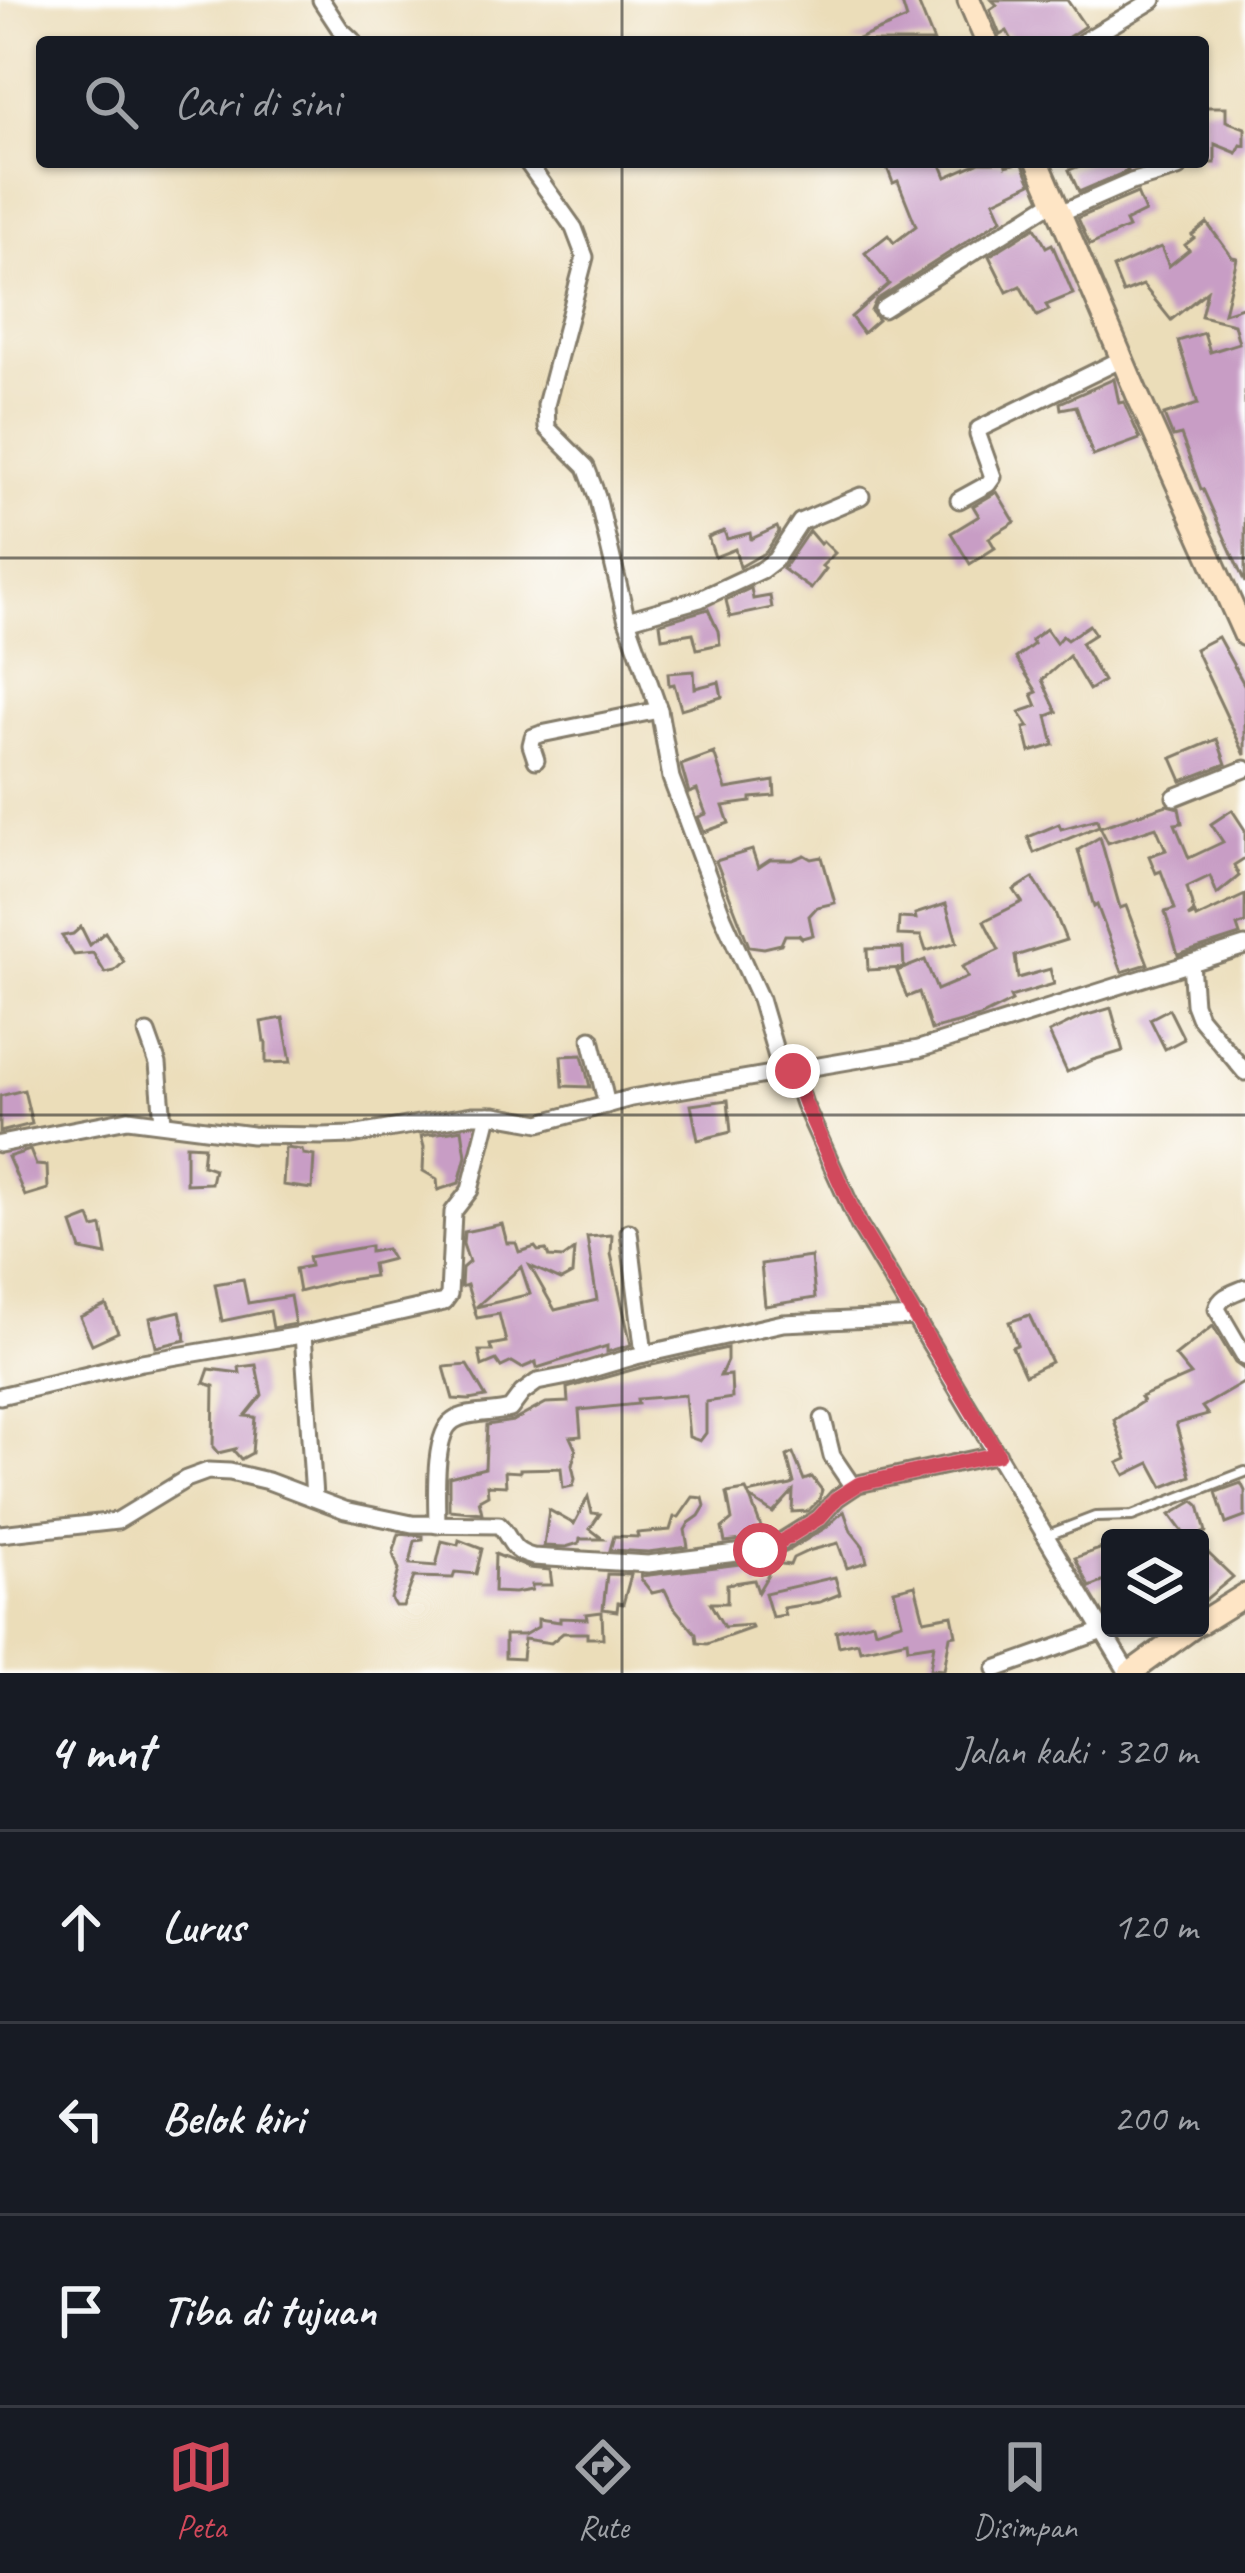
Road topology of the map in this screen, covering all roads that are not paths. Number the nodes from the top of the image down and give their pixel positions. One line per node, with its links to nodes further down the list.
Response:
1 (321, 0): 4 (street)
2 (969, 0): 5 (main road)
3 (1153, 0): 6 (street)
4 (348, 36)
5 (984, 36)
6 (1093, 36)
7 (531, 168): 16 (street)
8 (1041, 168): 10 (main road)
9 (1178, 168): 10 (street)
10 (1057, 206): 11 (street); 12 (main road)
11 (883, 309)
12 (1122, 359): 14 (street); 15 (main road)
13 (861, 496): 16 (street)
14 (958, 500)
15 (1239, 599): 17 (main road)
16 (627, 620): 18 (street)
17 (1245, 635)
18 (659, 710): 19 (street); 26 (street)
19 (536, 760)
20 (1245, 769): 21 (street)
21 (1175, 797)
22 (1245, 946): 23 (street)
23 (1191, 963): 26 (street); 27 (street)
24 (147, 1033): 30 (street)
25 (591, 1040): 28 (street)
26 (787, 1071): 28 (street); 34 (street)
27 (1245, 1072)
28 (607, 1105): 29 (street)
29 (489, 1115): 30 (street); 35 (street)
30 (163, 1122): 31 (street)
31 (0, 1144)
32 (629, 1232): 36 (street)
33 (1245, 1288): 37 (street)
34 (916, 1317): 36 (street); 40 (street)
35 (303, 1334): 38 (street); 43 (street)
36 (644, 1354): 44 (street)
37 (1245, 1357)
38 (0, 1396)
39 (823, 1419): 42 (street)
40 (998, 1454): 42 (street); 46 (street)
41 (1245, 1472): 46 (lane)
42 (853, 1487): 44 (street)
43 (314, 1497): 44 (street); 45 (street)
44 (437, 1526)
45 (0, 1534)
46 (1047, 1535): 49 (street)
47 (1245, 1595): 48 (main road)
48 (1209, 1617)
49 (1101, 1628)
50 (1101, 1632): 53 (street)
51 (1107, 1637): 54 (street)
52 (1179, 1637): 54 (main road)
53 (996, 1669)
54 (1129, 1673)

